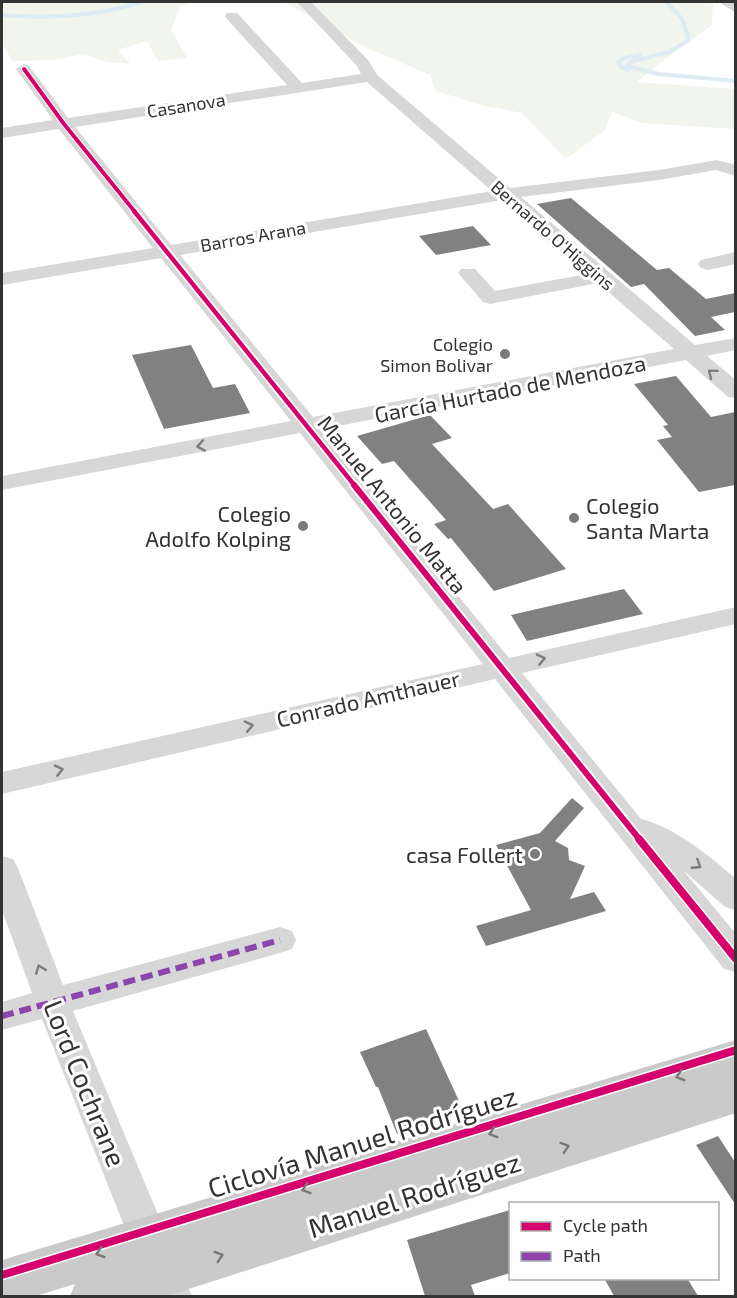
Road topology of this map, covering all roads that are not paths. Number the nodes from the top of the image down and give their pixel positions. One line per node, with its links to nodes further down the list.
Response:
1 (304, 2): 6 (street, Bernardo O'Higgins)
2 (726, 2): 3 (street)
3 (735, 9)
4 (232, 16): 7 (street)
5 (24, 69): 8 (street, Manuel Antonio Matta)
6 (370, 77): 7 (street, Casanova); 11 (street, Bernardo O'Higgins)
7 (298, 88): 8 (street, Casanova)
8 (64, 124): 9 (street, Casanova); 12 (street, Manuel Antonio Matta)
9 (2, 133)
10 (735, 171): 11 (street, Barros Arana)
11 (505, 194): 12 (street, Barros Arana); 16 (street, Bernardo O'Higgins)
12 (167, 251): 17 (street, Barros Arana); 21 (street, Manuel Antonio Matta)
13 (735, 258): 14 (street)
14 (708, 264)
15 (468, 273): 16 (street)
16 (601, 277): 19 (street, Bernardo O'Higgins)
17 (2, 279)
18 (735, 344): 19 (street, García Hurtado de Mendoza)
19 (689, 353): 20 (street, Bernardo O'Higgins, one-way to 19); 21 (street, García Hurtado de Mendoza)
20 (735, 392)
21 (308, 427): 22 (street, García Hurtado de Mendoza, one-way to 22); 24 (street, Manuel Antonio Matta)
22 (2, 483)
23 (735, 615): 24 (street, Conrado Amthauer, one-way to 23)
24 (502, 668): 25 (street, Conrado Amthauer, one-way to 24); 26 (street, Manuel Antonio Matta)
25 (2, 783)
26 (615, 808): 28 (street, one-way to 28); 30 (street, Manuel Antonio Matta)
27 (2, 868): 31 (street, Lord Cochrane, one-way to 27)
28 (735, 898)
29 (280, 940): 31 (street)
30 (735, 959)
31 (52, 1002): 32 (street); 35 (street, Lord Cochrane)
32 (2, 1016)
33 (735, 1059): 35 (main road, Manuel Rodríguez, one-way to 35)
34 (735, 1093): 35 (main road, Manuel Rodríguez, one-way to 34)
35 (162, 1269): 36 (main road, Manuel Rodríguez, one-way to 36); 37 (main road, Manuel Rodríguez)
36 (2, 1284)
37 (94, 1296)

